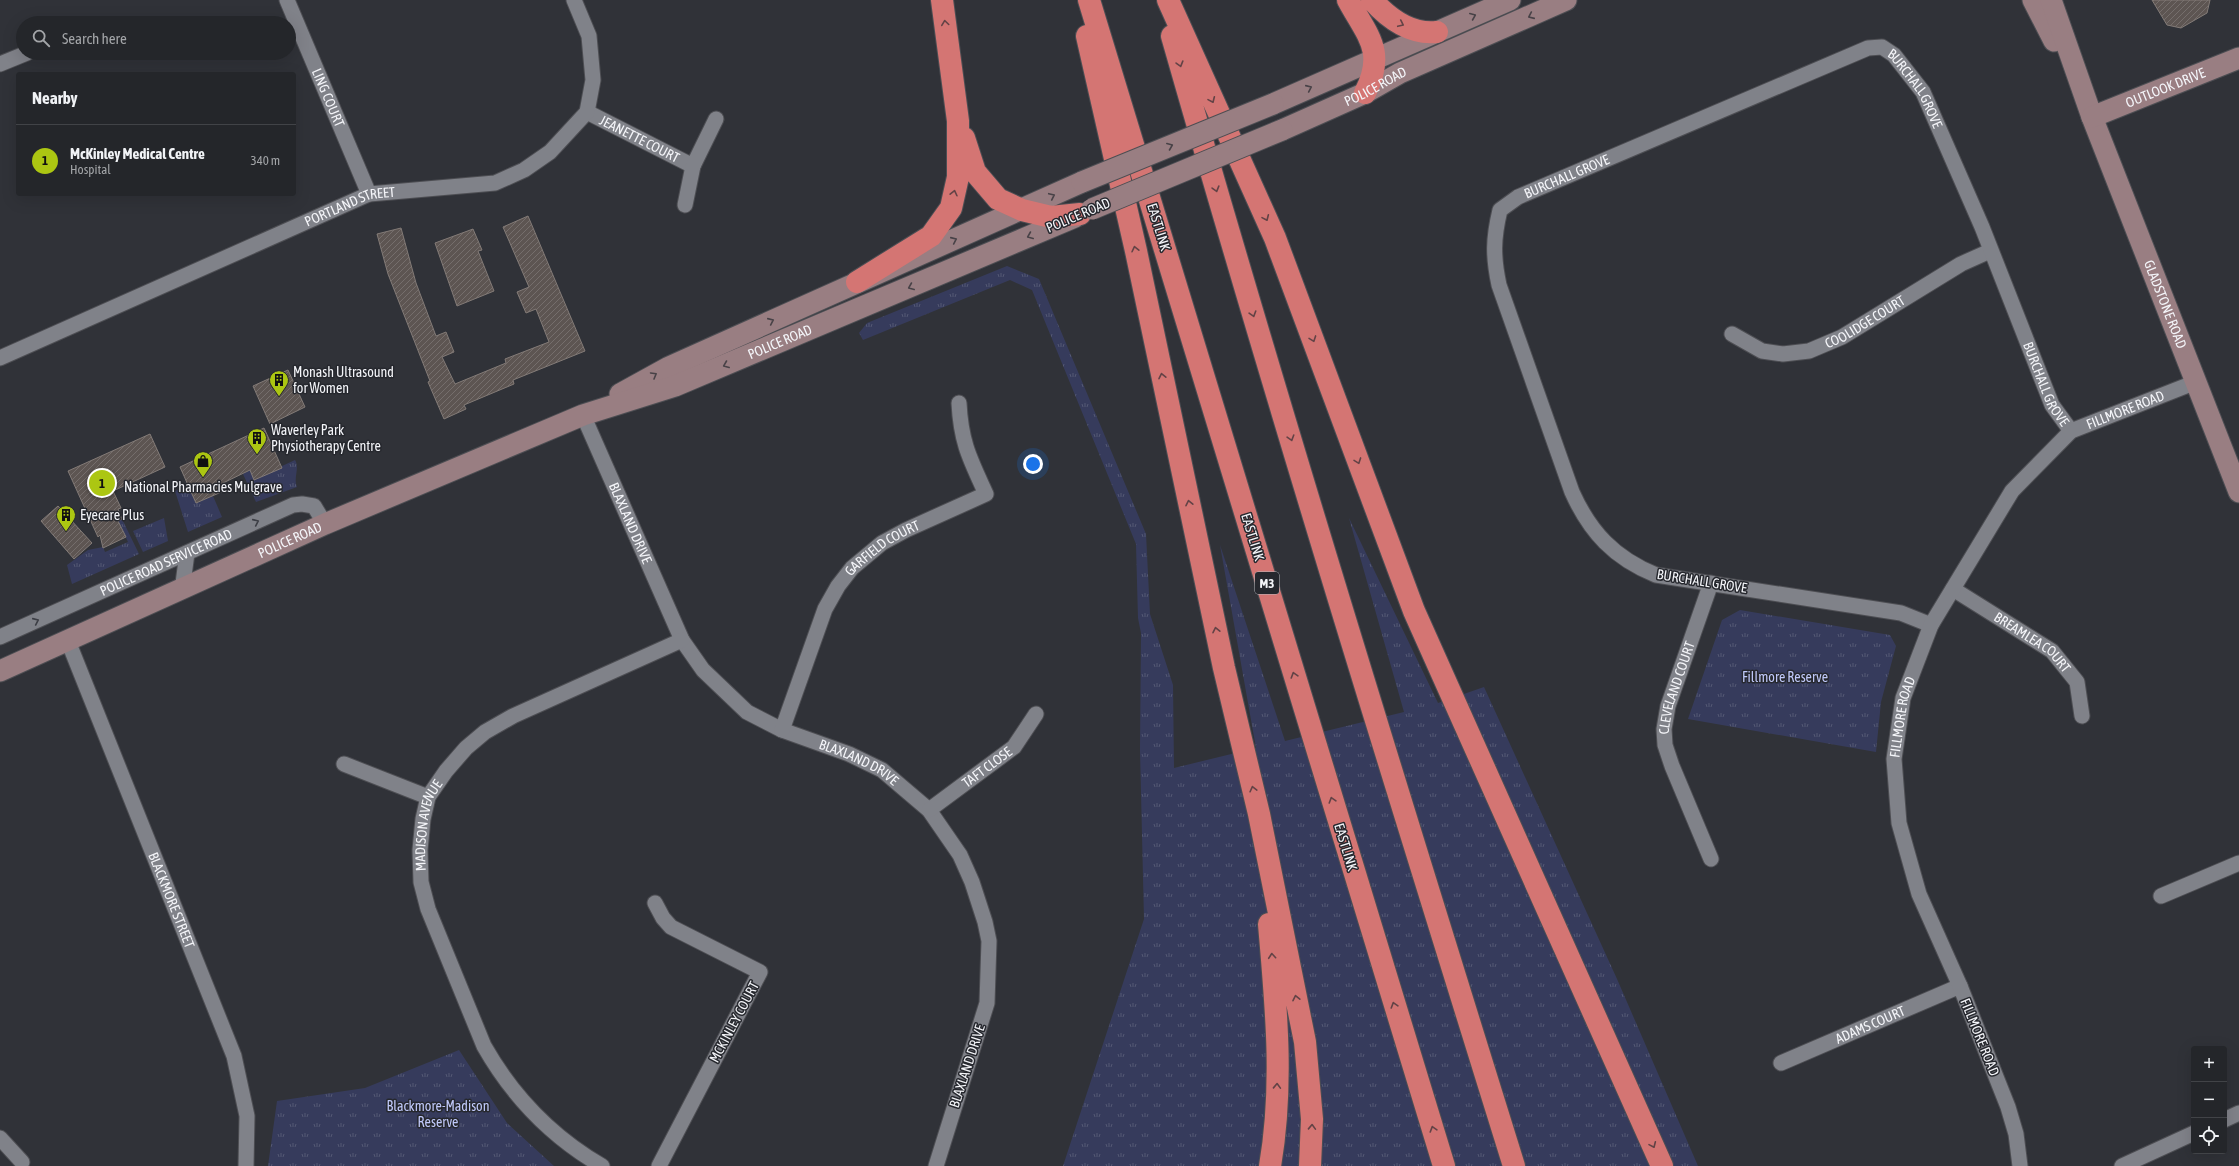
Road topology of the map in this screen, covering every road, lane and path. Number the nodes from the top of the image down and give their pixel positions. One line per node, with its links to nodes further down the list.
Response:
1 (287, 0): 14 (street, LING COURT)
2 (574, 0): 22 (street)
3 (942, 0): 25 (highway, one-way to 3)
4 (1078, 0): 56 (highway, one-way to 4)
5 (1090, 0): 75 (highway, EASTLINK / M3, one-way to 5)
6 (1161, 0): 76 (highway, one-way to 76)
7 (1168, 0): 61 (highway, one-way to 61)
8 (1348, 0): 18 (highway)
9 (1372, 0): 16 (highway, one-way to 16)
10 (1510, 0): 16 (main road, POLICE ROAD, one-way to 10)
11 (1566, 0): 21 (main road, POLICE ROAD, one-way to 21)
12 (2033, 0): 23 (main road, GLADSTONE ROAD)
13 (2051, 0): 23 (main road, GLADSTONE ROAD)
14 (294, 16)
15 (296, 21): 27 (street, LING COURT)
16 (1437, 32): 18 (main road, POLICE ROAD)
17 (16, 57): 20 (street)
18 (1376, 58): 21 (highway); 29 (main road, POLICE ROAD, one-way to 18, bridge)
19 (2239, 58): 23 (main road, OUTLOOK DRIVE)
20 (0, 64)
21 (1364, 93): 30 (main road, POLICE ROAD, bridge)
22 (587, 112): 26 (street, JEANETTE COURT); 27 (street, PORTLAND STREET)
23 (2092, 117): 35 (main road, GLADSTONE ROAD)
24 (716, 119): 26 (street, JEANETTE COURT)
25 (958, 121): 29 (highway); 32 (highway, one-way to 25)
26 (693, 166): 28 (street, JEANETTE COURT)
27 (369, 194): 34 (street, PORTLAND STREET)
28 (686, 205)
29 (1022, 210): 30 (highway); 32 (main road, POLICE ROAD, one-way to 29)
30 (1086, 212): 37 (main road, POLICE ROAD, one-way to 37)
31 (1990, 250): 33 (street, COOLIDGE COURT); 38 (street, BURCHALL GROVE); 42 (street, BURCHALL GROVE)
32 (857, 282): 37 (main road, POLICE ROAD, one-way to 32)
33 (1732, 334)
34 (0, 358)
35 (2196, 382): 38 (street, FILLMORE ROAD); 39 (main road, GLADSTONE ROAD)
36 (959, 403): 52 (street, GARFIELD COURT)
37 (583, 415): 40 (main road, POLICE ROAD); 47 (street, BLAXLAND DRIVE)
38 (2071, 431): 43 (street, FILLMORE ROAD)
39 (2239, 492)
40 (325, 524): 41 (street, POLICE ROAD SERVICE ROAD, one-way to 40); 44 (main road, POLICE ROAD)
41 (187, 553): 44 (street); 46 (street, POLICE ROAD SERVICE ROAD, one-way to 41)
42 (1711, 583): 45 (street, BURCHALL GROVE); 57 (street, CLEVELAND COURT)
43 (1953, 589): 45 (street, FILLMORE ROAD); 51 (street, BREAMLEA COURT)
44 (182, 591): 48 (main road, POLICE ROAD)
45 (1931, 626): 62 (street, FILLMORE ROAD)
46 (0, 638)
47 (682, 640): 52 (street, BLAXLAND DRIVE); 54 (street, MADISON AVENUE)
48 (68, 641): 49 (main road, POLICE ROAD); 69 (street, BLACKMORE STREET)
49 (0, 671)
50 (1036, 714): 55 (street, TAFT CLOSE)
51 (2082, 716)
52 (782, 730): 55 (street, BLAXLAND DRIVE)
53 (344, 764): 54 (street)
54 (428, 797): 70 (street, MADISON AVENUE)
55 (929, 810): 72 (street, BLAXLAND DRIVE)
56 (1259, 814): 73 (highway, one-way to 56); 74 (highway, one-way to 56)
57 (1711, 859)
58 (2239, 863): 59 (street)
59 (2161, 896)
60 (655, 903): 71 (street, MCKINLEY COURT)
61 (1545, 905): 77 (highway); 78 (highway, one-way to 78)
62 (1960, 986): 63 (street, ADAMS COURT); 79 (street, FILLMORE ROAD)
63 (1781, 1063)
64 (2239, 1113): 65 (street)
65 (2227, 1119)
66 (2191, 1134): 80 (street)
67 (0, 1138): 68 (street)
68 (22, 1162)
69 (246, 1166)
70 (602, 1166)
71 (659, 1166)
72 (936, 1166)
73 (1270, 1166)
74 (1310, 1166)
75 (1444, 1166)
76 (1514, 1166)
77 (1645, 1166)
78 (1662, 1166)
79 (2020, 1166)
80 (2122, 1166)

